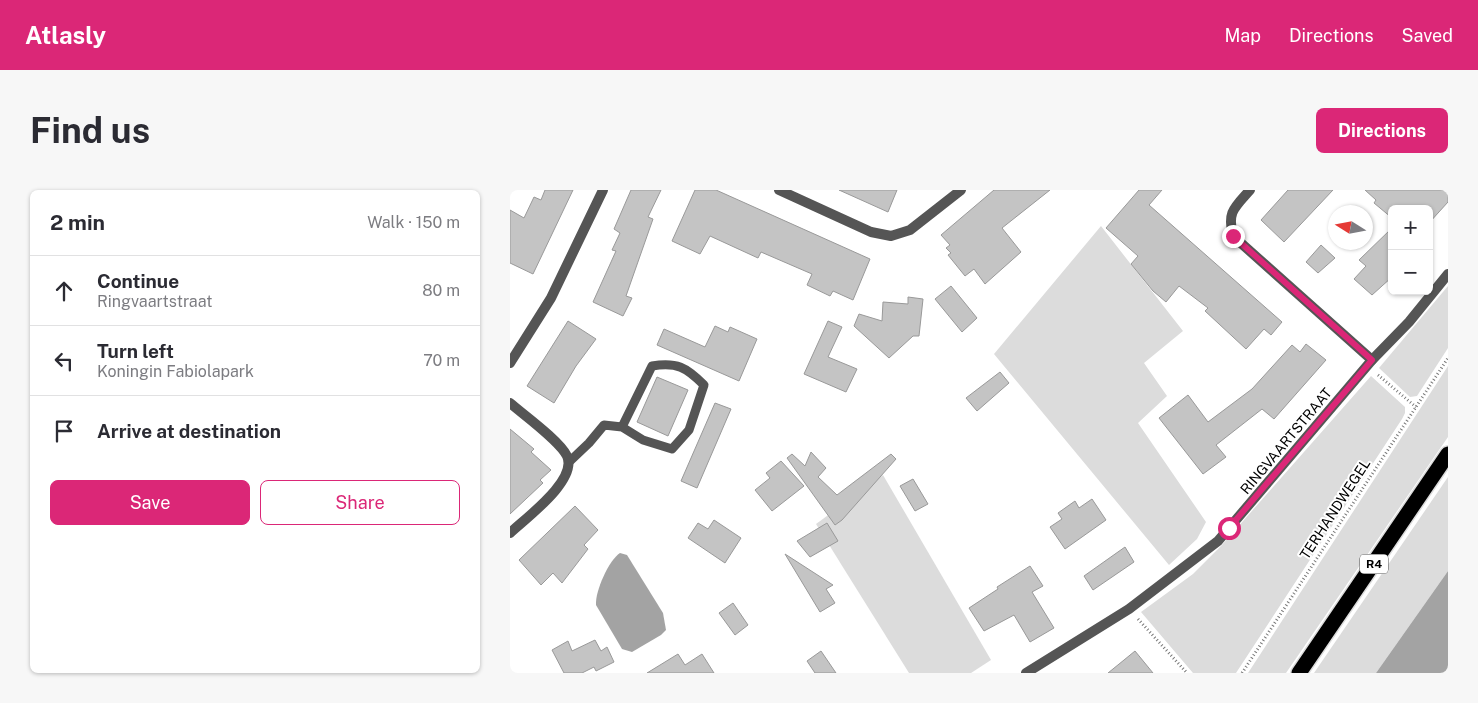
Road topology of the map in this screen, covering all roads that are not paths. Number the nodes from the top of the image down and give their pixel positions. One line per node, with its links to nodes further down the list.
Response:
1 (602, 190): 7 (street)
2 (779, 190): 3 (street)
3 (960, 190)
4 (1250, 190): 6 (street)
5 (1448, 274): 6 (street, RINGVAARTSTRAAT)
6 (1372, 360): 13 (street, RINGVAARTSTRAAT)
7 (510, 363)
8 (510, 403): 11 (street)
9 (622, 427): 9 (lane); 11 (lane)
10 (1448, 454): 14 (highway, R4)
11 (569, 462): 12 (street)
12 (510, 533)
13 (1026, 673)
14 (1299, 673)

